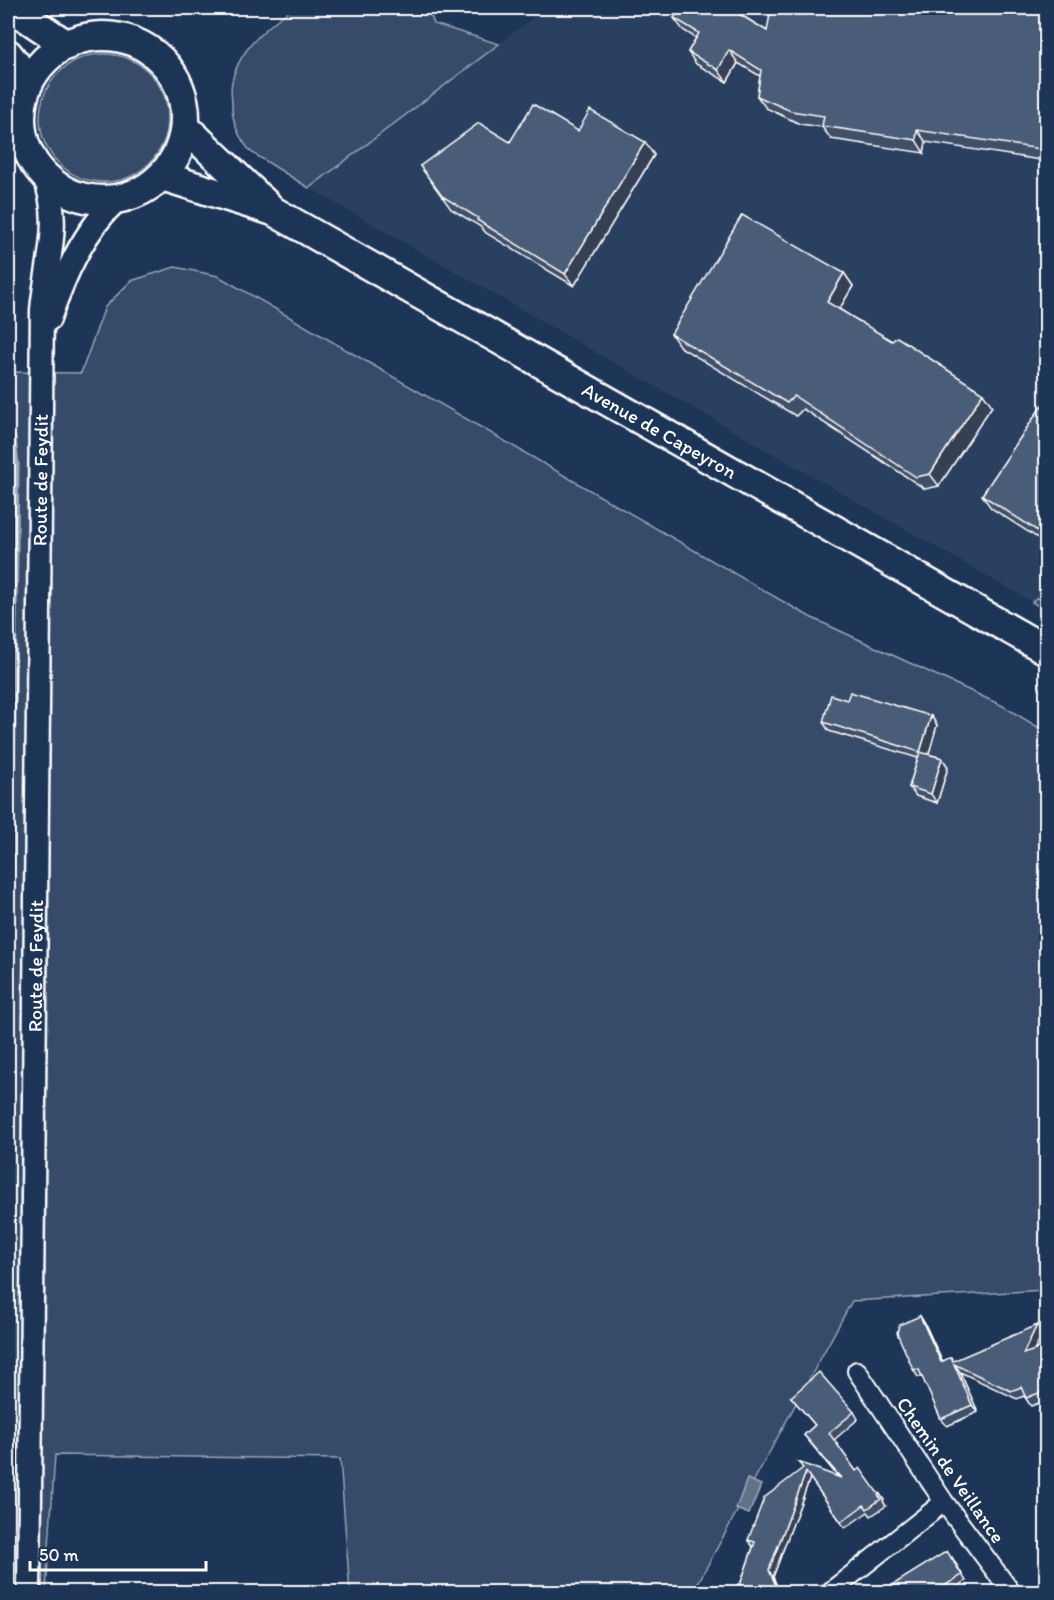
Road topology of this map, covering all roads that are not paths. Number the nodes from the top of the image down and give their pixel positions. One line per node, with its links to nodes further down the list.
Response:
1 (12, 8): 2 (main road)
2 (67, 45): 4 (main road); 5 (main road)
3 (8, 54): 4 (main road)
4 (29, 81): 6 (main road)
5 (185, 127): 7 (main road); 9 (main road, Avenue de Capeyron)
6 (44, 176): 8 (main road); 10 (street, Route de Feydit)
7 (162, 176): 8 (main road); 9 (main road, Avenue de Capeyron)
8 (118, 199): 10 (street, Route de Feydit)
9 (273, 211): 11 (main road, Avenue de Capeyron)
10 (42, 341): 14 (street, Route de Feydit)
11 (1047, 650)
12 (856, 1371): 13 (street, Chemin de Veillance)
13 (944, 1502): 15 (street); 16 (street, Chemin de Veillance)
14 (29, 1593)
15 (830, 1593)
16 (1011, 1593)

